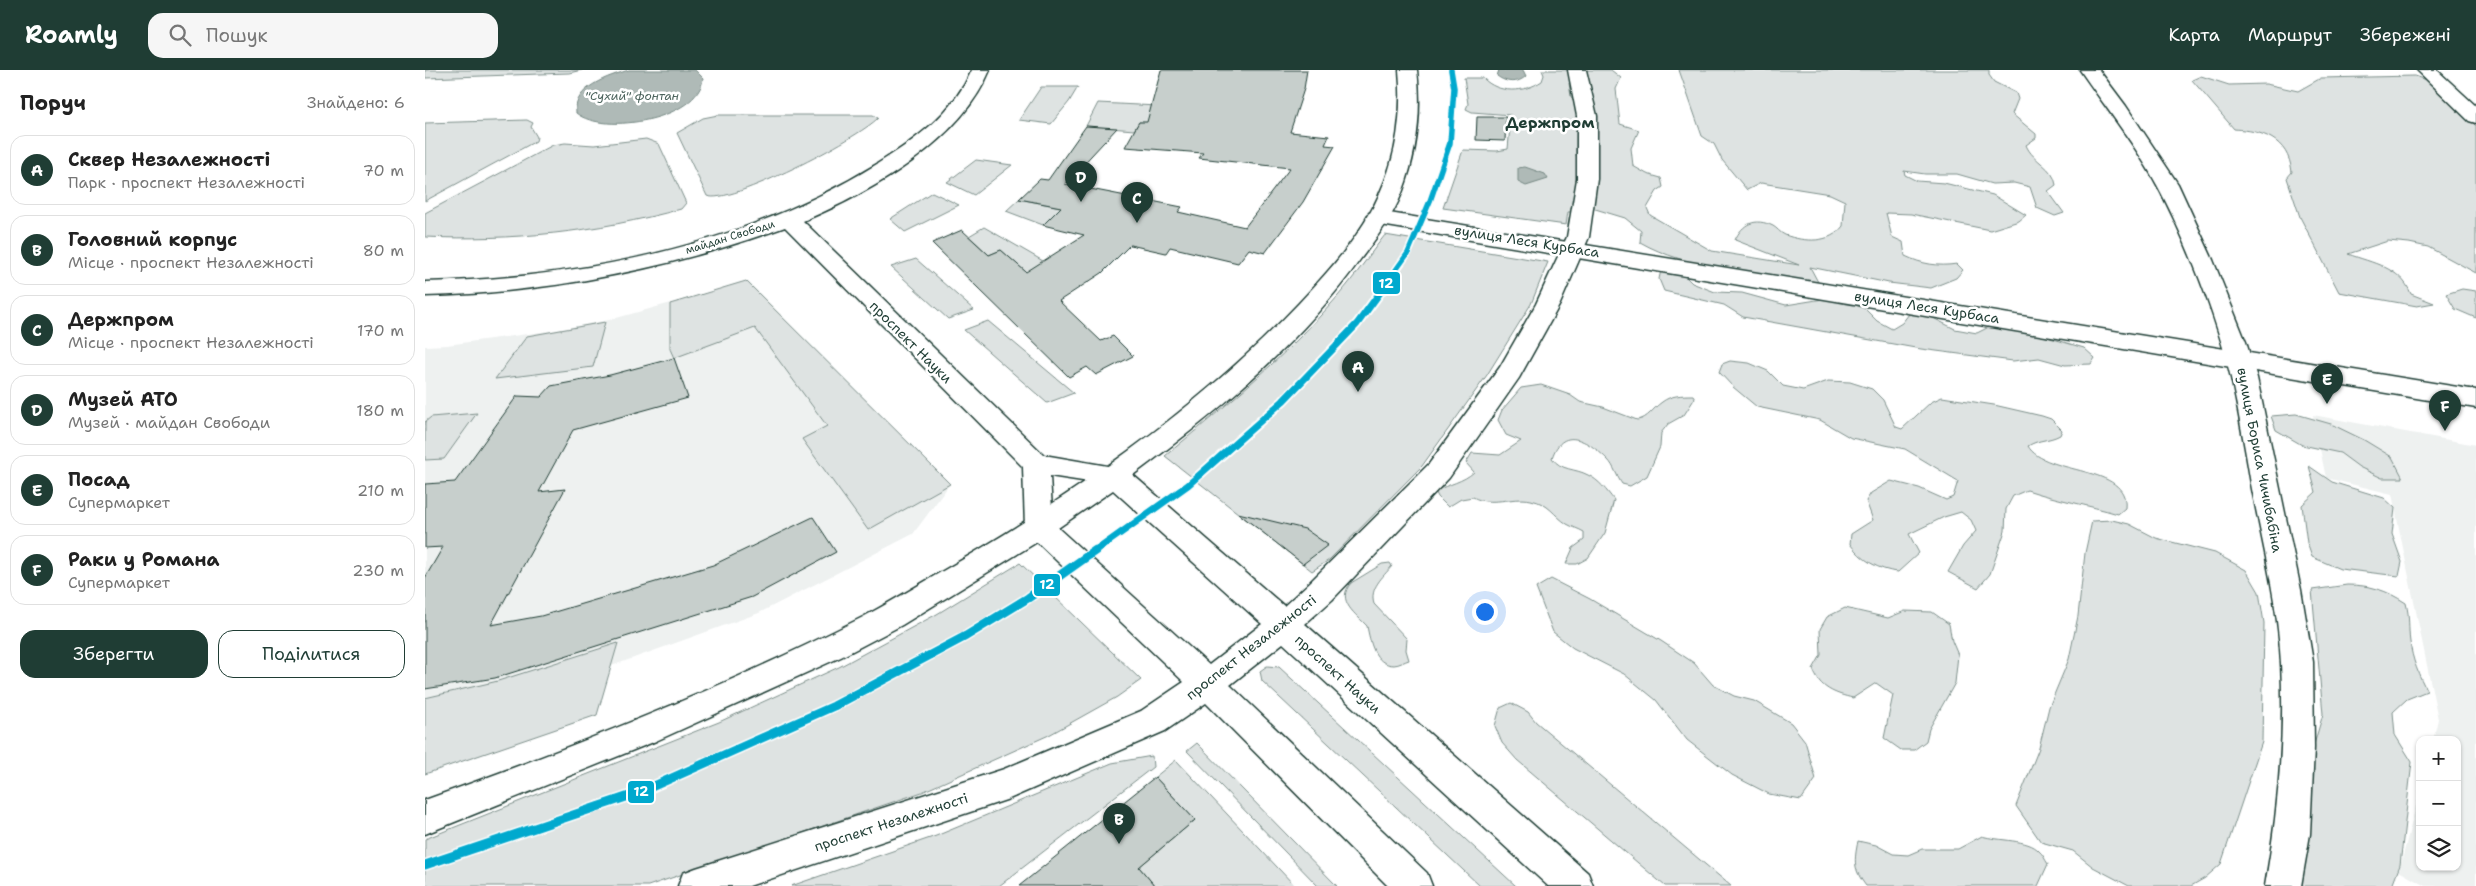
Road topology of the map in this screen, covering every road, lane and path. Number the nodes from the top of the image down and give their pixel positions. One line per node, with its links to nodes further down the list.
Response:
1 (981, 70): 8 (main road, майдан Свободи)
2 (1408, 70): 7 (main road)
3 (1577, 70): 9 (main road, проспект Незалежності)
4 (2089, 70): 11 (main road, вулиця Бориса Чичибабіна)
5 (2426, 70): 6 (main road)
6 (2476, 117)
7 (1377, 218): 9 (main road, вулиця Леся Курбаса); 14 (main road)
8 (789, 219): 10 (main road, майдан Свободи); 13 (main road, проспект Науки)
9 (1574, 248): 11 (main road, вулиця Леся Курбаса); 16 (main road, проспект Незалежності)
10 (425, 289)
11 (2240, 359): 12 (main road, вулиця Леся Курбаса); 22 (main road, вулиця Бориса Чичибабіна)
12 (2476, 399)
13 (1036, 464): 14 (main road); 15 (main road)
14 (1115, 476): 15 (main road); 16 (main road, проспект Науки)
15 (1039, 527): 17 (main road); 18 (main road)
16 (1283, 625): 17 (main road, проспект Незалежності); 21 (main road, проспект Науки)
17 (1208, 684): 19 (main road, проспект Незалежності); 20 (main road)
18 (425, 817)
19 (696, 886)
20 (1414, 886)
21 (1575, 886)
22 (2283, 886)

